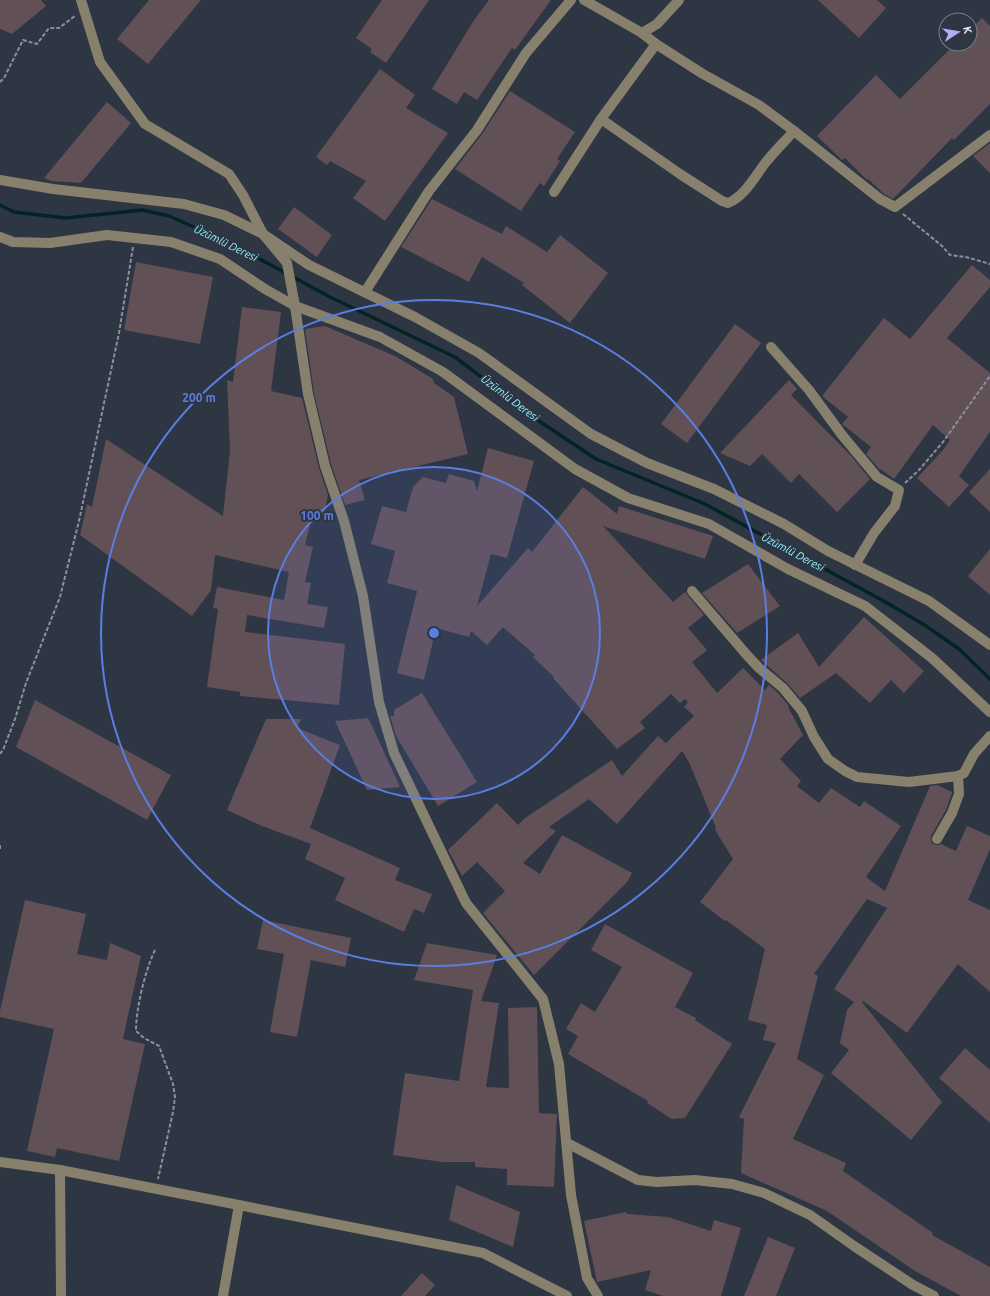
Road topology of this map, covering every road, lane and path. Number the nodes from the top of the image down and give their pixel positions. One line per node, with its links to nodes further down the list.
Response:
1 (571, 0): 18 (street)
2 (584, 0): 5 (street)
3 (679, 0): 5 (street)
4 (82, 4): 7 (path); 14 (street)
5 (642, 33): 6 (street)
6 (656, 44): 8 (street); 9 (street)
7 (0, 82)
8 (601, 119): 9 (street); 12 (street)
9 (794, 131): 13 (street)
10 (990, 135): 13 (street)
11 (0, 180): 14 (street)
12 (554, 192)
13 (895, 207): 17 (path)
14 (263, 234): 18 (street); 19 (street)
15 (0, 237): 16 (street)
16 (134, 238): 19 (street); 28 (path)
17 (990, 264)
18 (365, 292): 23 (street)
19 (295, 306): 26 (street); 34 (street)
20 (771, 347): 22 (street)
21 (990, 376): 22 (path)
22 (899, 490): 23 (street)
23 (855, 565): 25 (street)
24 (692, 592): 29 (street)
25 (990, 645)
26 (990, 712)
27 (990, 736): 29 (street)
28 (0, 754)
29 (958, 776): 30 (street)
30 (937, 839)
31 (0, 845): 32 (path)
32 (0, 849)
33 (155, 950): 37 (path)
34 (567, 1143): 42 (street); 43 (street)
35 (0, 1162): 36 (street)
36 (60, 1170): 37 (street); 39 (street)
37 (156, 1188): 38 (street)
38 (239, 1204): 40 (street); 41 (street)
39 (61, 1296)
40 (224, 1296)
41 (567, 1296)
42 (598, 1296)
43 (934, 1296)

